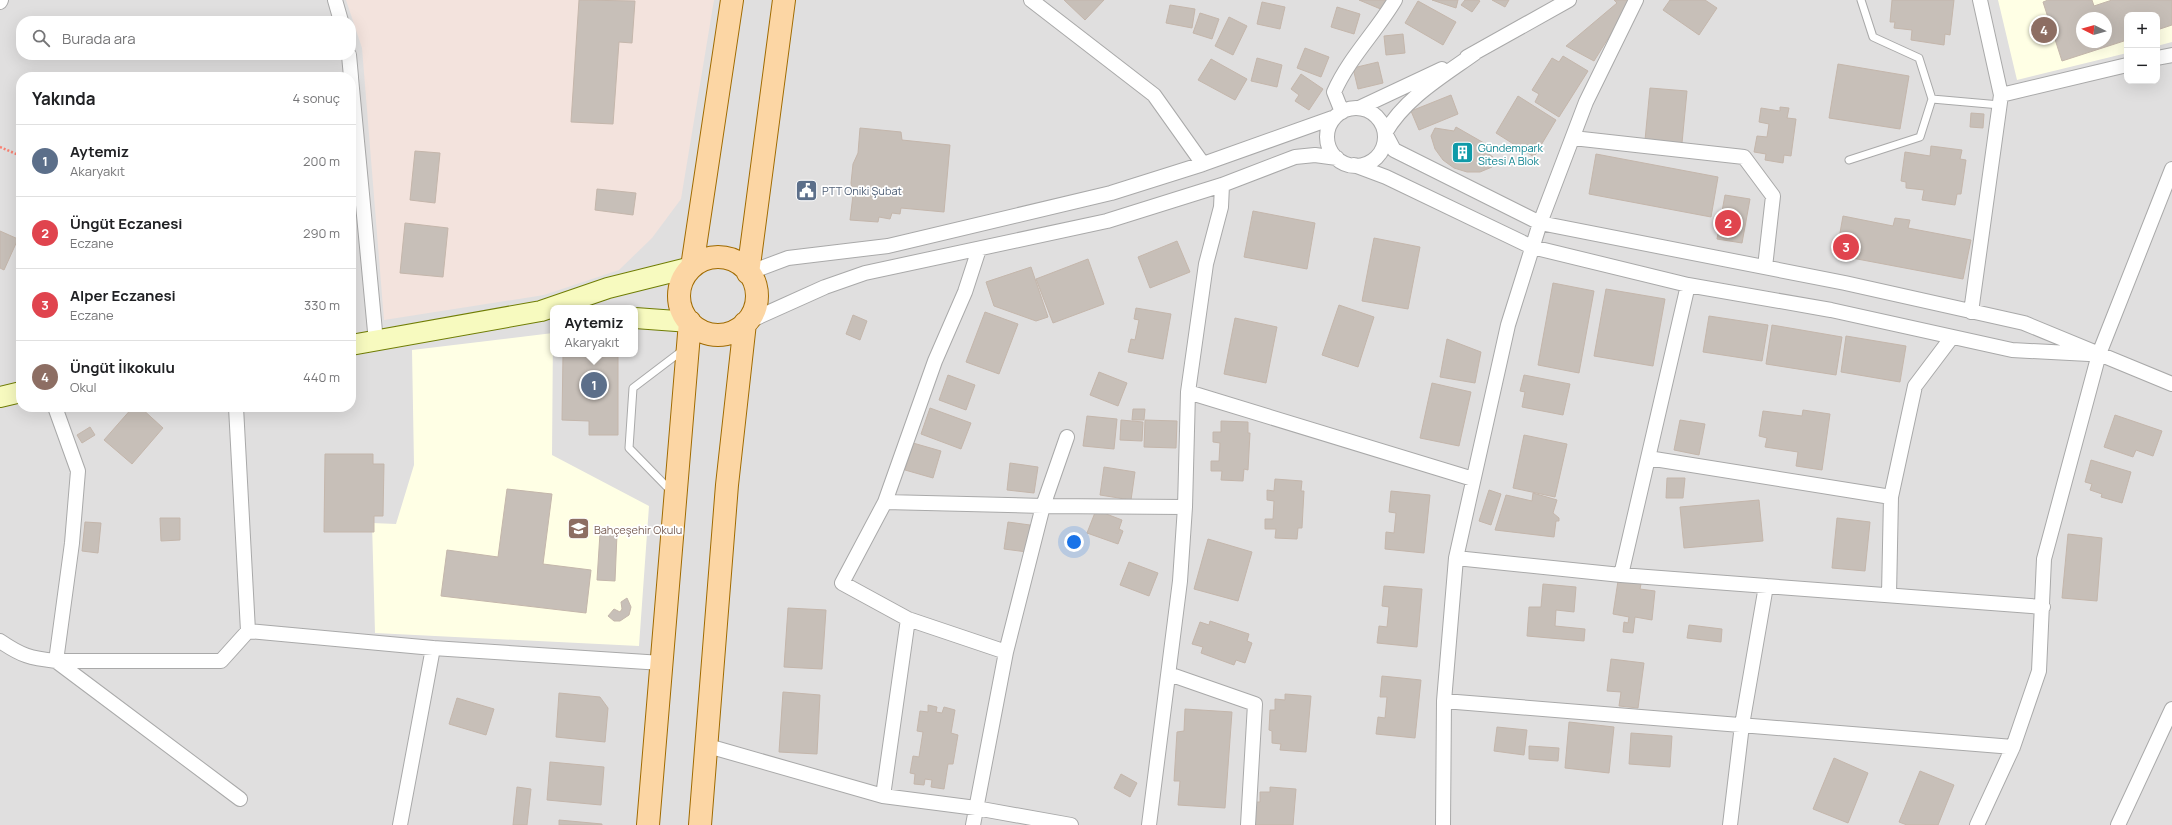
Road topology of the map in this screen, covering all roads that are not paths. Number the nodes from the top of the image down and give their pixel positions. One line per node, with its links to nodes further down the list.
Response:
1 (336, 0): 10 (street)
2 (732, 0): 33 (main road)
3 (784, 0): 35 (main road)
4 (1031, 0): 26 (street)
5 (1395, 0): 20 (street)
6 (1569, 0): 11 (street)
7 (1636, 0): 23 (street)
8 (1861, 0): 17 (lane)
9 (1980, 0): 18 (street)
10 (340, 16)
11 (1475, 53): 19 (street); 22 (street)
12 (2172, 54): 13 (street)
13 (2160, 57)
14 (349, 60): 16 (street)
15 (2124, 66): 18 (street)
16 (350, 72)
17 (1932, 99): 18 (lane); 25 (lane)
18 (2001, 100): 39 (street)
19 (1359, 108): 20 (street); 22 (street)
20 (1338, 114): 24 (street); 26 (street)
21 (356, 131): 44 (street)
22 (1385, 133): 27 (street); 30 (street)
23 (1573, 138): 30 (street); 34 (street)
24 (1337, 158): 27 (street); 29 (street)
25 (1849, 160)
26 (1203, 164): 35 (street)
27 (1354, 165): 31 (street)
28 (2172, 169): 47 (street)
29 (1222, 185): 32 (street); 49 (street)
30 (1540, 223): 31 (street); 34 (street)
31 (1532, 247): 36 (street); 56 (street)
32 (979, 249): 42 (street); 59 (street)
33 (692, 267): 35 (main road); 37 (street); 41 (main road)
34 (1765, 267): 39 (street)
35 (748, 272): 42 (main road)
36 (1688, 284): 43 (street); 55 (street)
37 (563, 305)
38 (547, 311): 44 (street)
39 (1971, 312): 47 (street)
40 (638, 318): 41 (street)
41 (690, 322): 42 (main road); 46 (main road)
42 (745, 323): 78 (main road)
43 (1952, 337): 47 (street); 58 (street)
44 (376, 342): 45 (street)
45 (356, 344)
46 (688, 346): 57 (main road); 57 (lane)
47 (2099, 354): 48 (street); 66 (street)
48 (2172, 384)
49 (1188, 392): 56 (street); 61 (street)
50 (16, 393): 51 (street)
51 (0, 397)
52 (57, 412): 72 (street)
53 (236, 412): 68 (street)
54 (1067, 437): 60 (street)
55 (1648, 458): 58 (street); 63 (street)
56 (1473, 479): 62 (street)
57 (676, 496): 73 (main road)
58 (1891, 497): 65 (street)
59 (885, 502): 60 (street); 67 (street)
60 (1043, 506): 61 (street); 71 (street)
61 (1185, 507): 74 (street)
62 (1456, 558): 63 (street); 75 (street)
63 (1621, 575): 64 (street)
64 (1766, 586): 65 (street); 77 (street)
65 (1889, 595): 66 (street)
66 (2043, 607): 79 (street)
67 (908, 619): 71 (street); 80 (street)
68 (248, 631): 70 (street); 72 (street)
69 (0, 641): 72 (street)
70 (433, 648): 73 (street); 83 (street)
71 (1006, 652): 82 (street)
72 (56, 661): 81 (street)
73 (662, 664): 84 (main road)
74 (1168, 674): 88 (street); 89 (street)
75 (1444, 702): 77 (street); 90 (street)
76 (2172, 709): 93 (street)
77 (1742, 725): 79 (street); 91 (street)
78 (708, 746): 80 (street); 85 (main road)
79 (2014, 747): 92 (street)
80 (883, 796): 82 (street)
81 (240, 799)
82 (976, 808): 86 (street); 87 (street)
83 (400, 825)
84 (648, 825)
85 (700, 825)
86 (973, 825)
87 (1071, 825)
88 (1149, 825)
89 (1248, 825)
90 (1443, 825)
91 (1730, 825)
92 (1977, 825)
93 (2118, 825)

